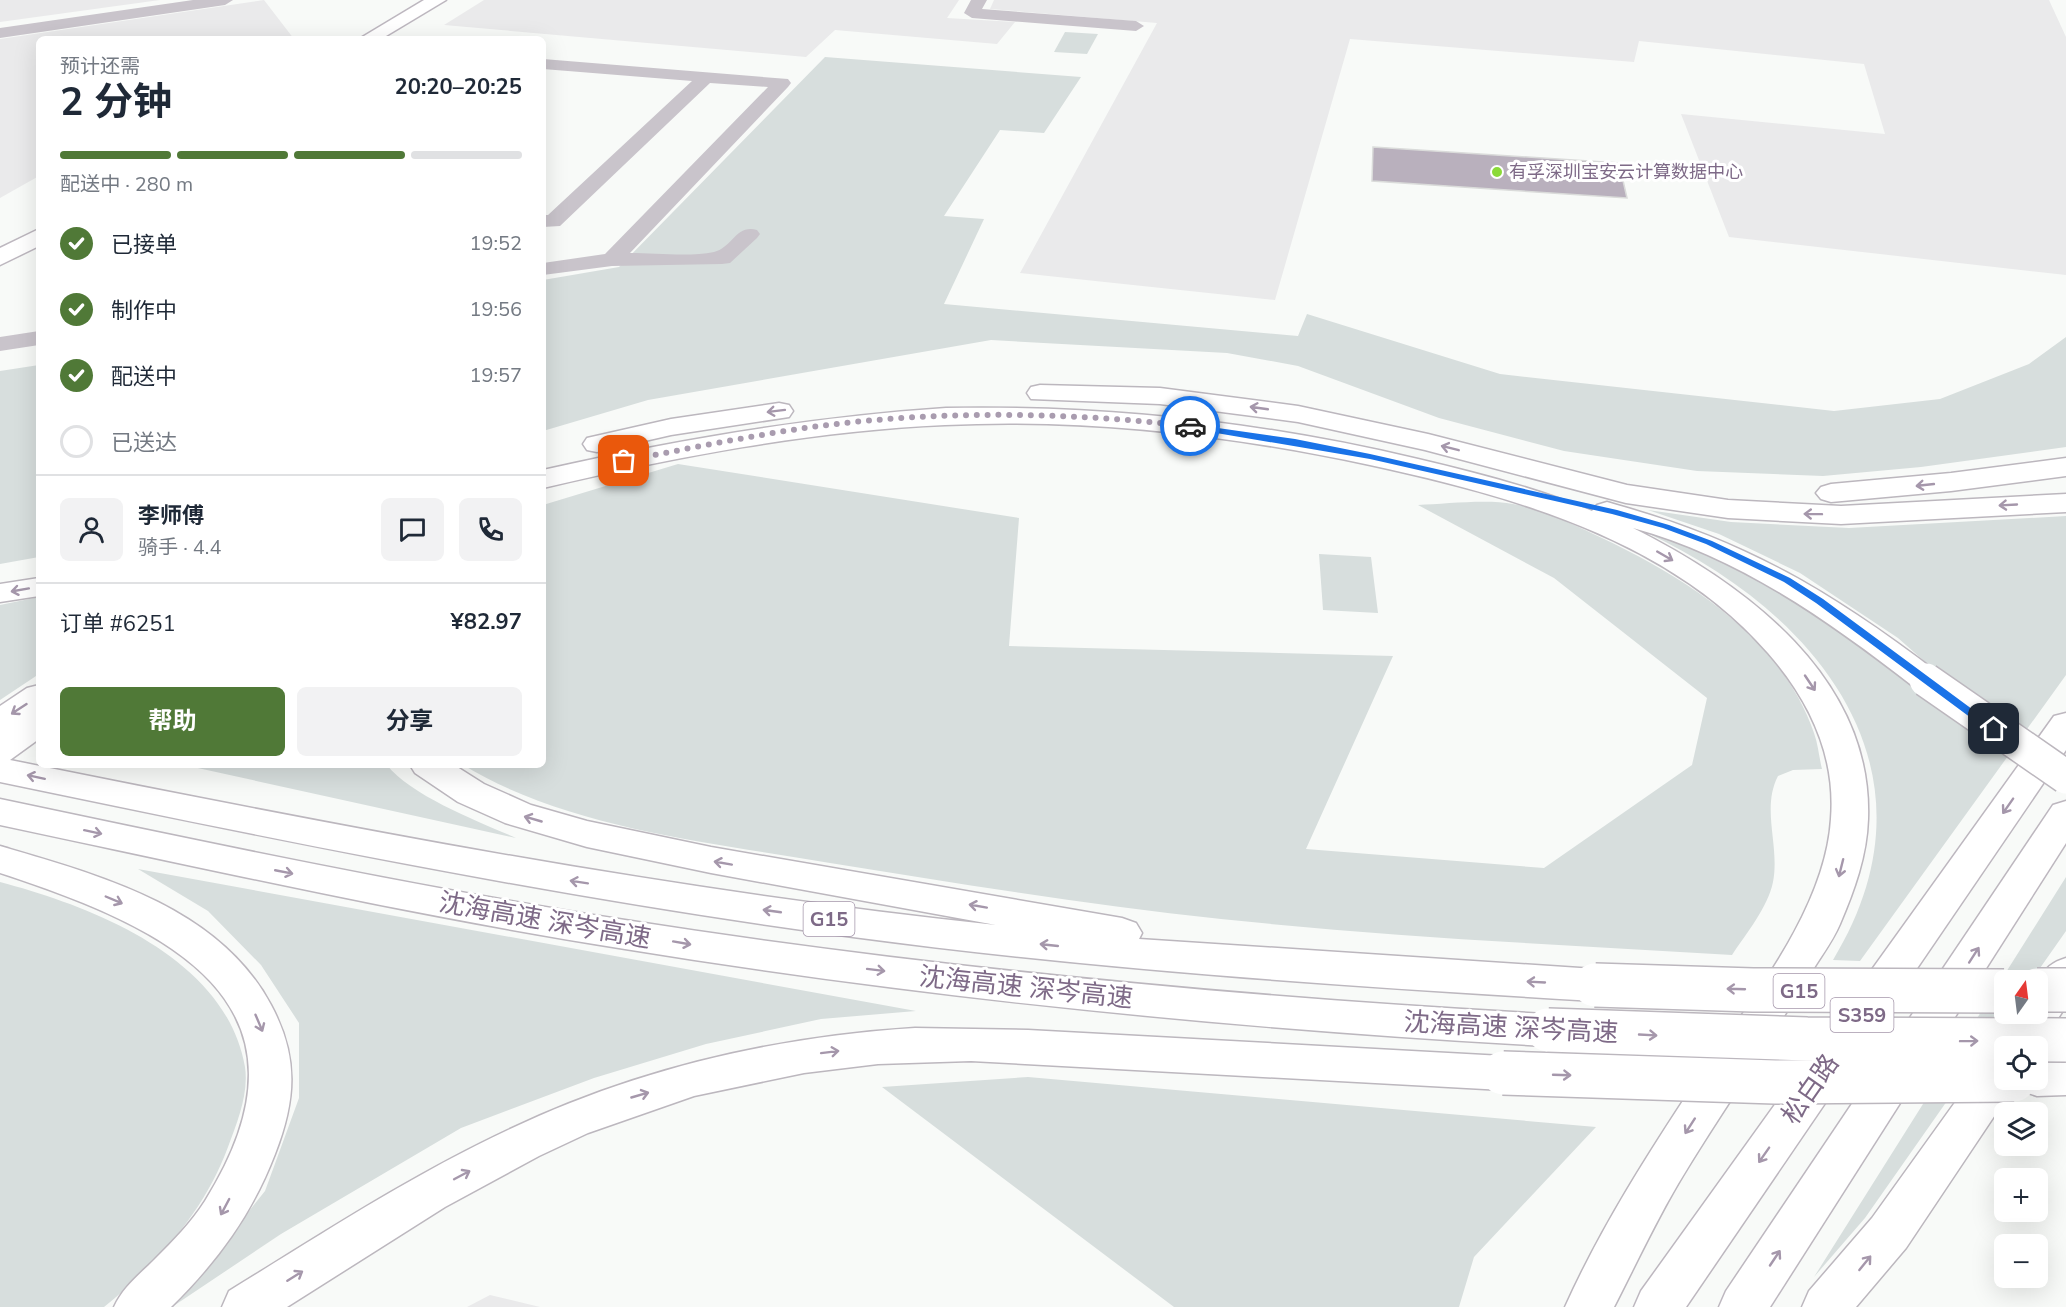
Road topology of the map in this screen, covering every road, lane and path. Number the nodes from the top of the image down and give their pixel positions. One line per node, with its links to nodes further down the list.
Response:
1 (225, 0): 6 (street)
2 (438, 0): 7 (main road)
3 (457, 0): 8 (main road)
4 (980, 0): 5 (street)
5 (1136, 26)
6 (0, 33)
7 (373, 36)
8 (393, 36)
9 (546, 64): 10 (street)
10 (706, 77): 11 (street); 16 (street)
11 (546, 221)
12 (36, 224): 15 (main road)
13 (750, 234): 16 (street)
14 (36, 237): 15 (main road)
15 (3, 251)
16 (612, 260): 17 (street)
17 (546, 269)
18 (36, 338): 19 (street)
19 (0, 344)
20 (683, 450): 23 (main road); 24 (main road); 25 (main road)
21 (546, 458): 23 (main road, one-way to 21)
22 (2066, 466): 23 (main road, one-way to 23)
23 (1501, 474): 26 (main road, one-way to 23); 36 (main road, bridge); 53 (main road, one-way to 53)
24 (546, 478)
25 (546, 494)
26 (2066, 503)
27 (36, 587): 28 (main road, one-way to 28)
28 (0, 593)
29 (36, 698): 30 (main road, one-way to 30)
30 (0, 722)
31 (36, 724): 33 (main road)
32 (2066, 724): 54 (main road, 松白路 / S359, one-way to 54)
33 (0, 751)
34 (433, 768): 40 (main road, one-way to 34)
35 (0, 770): 40 (main road, 沈海高速 深岑高速 / G15, one-way to 35)
36 (2066, 777)
37 (2066, 814): 55 (main road, S359, one-way to 37)
38 (18, 816): 46 (main road, 沈海高速 深岑高速 / G15, one-way to 46, bridge)
39 (0, 859): 51 (main road, one-way to 51)
40 (1324, 970): 44 (main road, 沈海高速 深岑高速 / G15, one-way to 40, bridge)
41 (2066, 973): 45 (main road)
42 (2048, 990): 43 (main road, bridge)
43 (2066, 990)
44 (1994, 991)
45 (2024, 1036)
46 (2066, 1040)
47 (2066, 1078): 48 (main road)
48 (2048, 1079)
49 (1994, 1080): 52 (main road, one-way to 49, bridge)
50 (1994, 1081): 56 (main road, one-way to 50)
51 (138, 1307)
52 (246, 1307)
53 (1589, 1307)
54 (1658, 1307)
55 (1743, 1307)
56 (1826, 1307)

